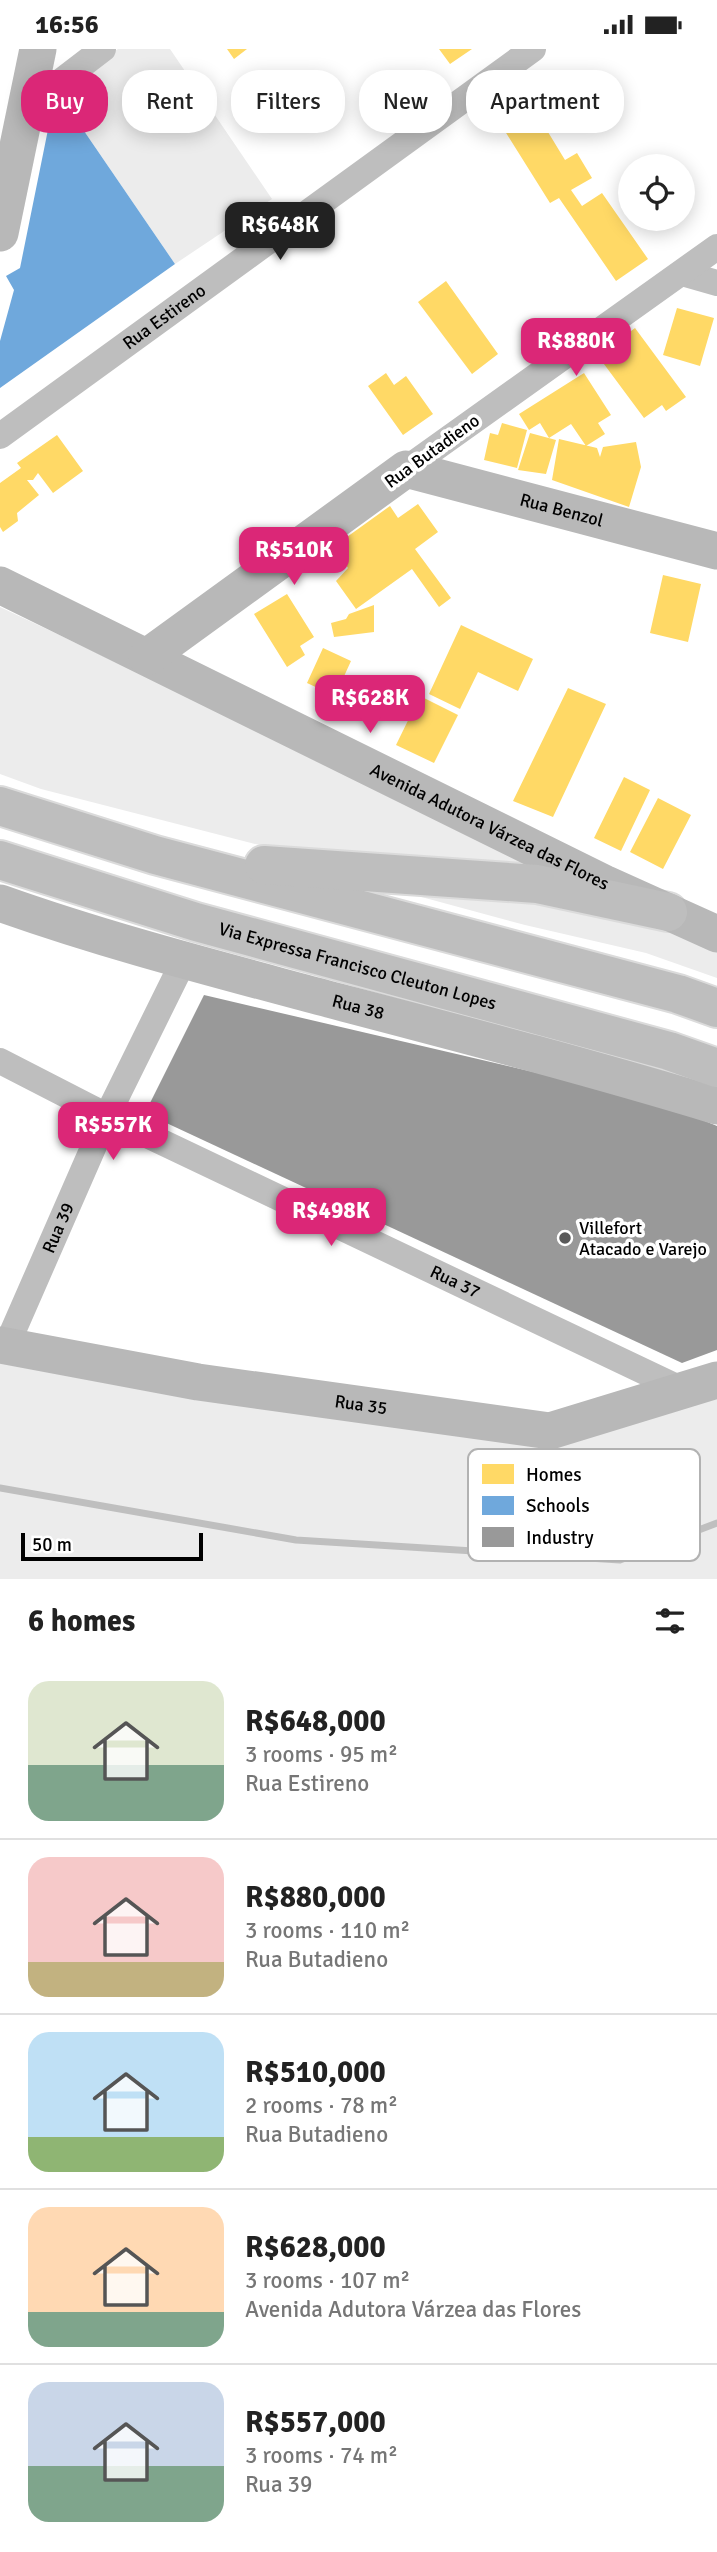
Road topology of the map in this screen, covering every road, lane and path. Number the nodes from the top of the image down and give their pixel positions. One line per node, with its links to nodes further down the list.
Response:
1 (38, 49): 4 (street)
2 (103, 49): 5 (street)
3 (533, 49): 11 (street, Rua Estireno)
4 (34, 70)
5 (76, 70)
6 (21, 132): 7 (street)
7 (0, 233)
8 (717, 247): 9 (street, Rua Butadieno)
9 (682, 273): 10 (street); 12 (street, Rua Butadieno)
10 (717, 283)
11 (0, 436)
12 (406, 469): 13 (street, Rua Benzol); 15 (street, Rua Butadieno)
13 (717, 551)
14 (0, 585): 15 (street, Avenida Adutora Várzea das Flores)
15 (147, 657): 20 (street, Avenida Adutora Várzea das Flores)
16 (0, 806): 17 (highway)
17 (155, 855): 20 (highway); 23 (highway)
18 (0, 860): 25 (highway, Via Expressa Francisco Cleuton Lopes)
19 (0, 903): 22 (street, Rua 38)
20 (668, 912): 21 (street, Avenida Adutora Várzea das Flores)
21 (717, 934)
22 (184, 960): 26 (street, Rua 38); 27 (street, Rua 39)
23 (717, 1009)
24 (0, 1061): 27 (street, Rua 37)
25 (717, 1068)
26 (717, 1106)
27 (107, 1116): 28 (street, Rua 39); 29 (street, Rua 37)
28 (3, 1346): 29 (street, Rua 35)
29 (701, 1385)

